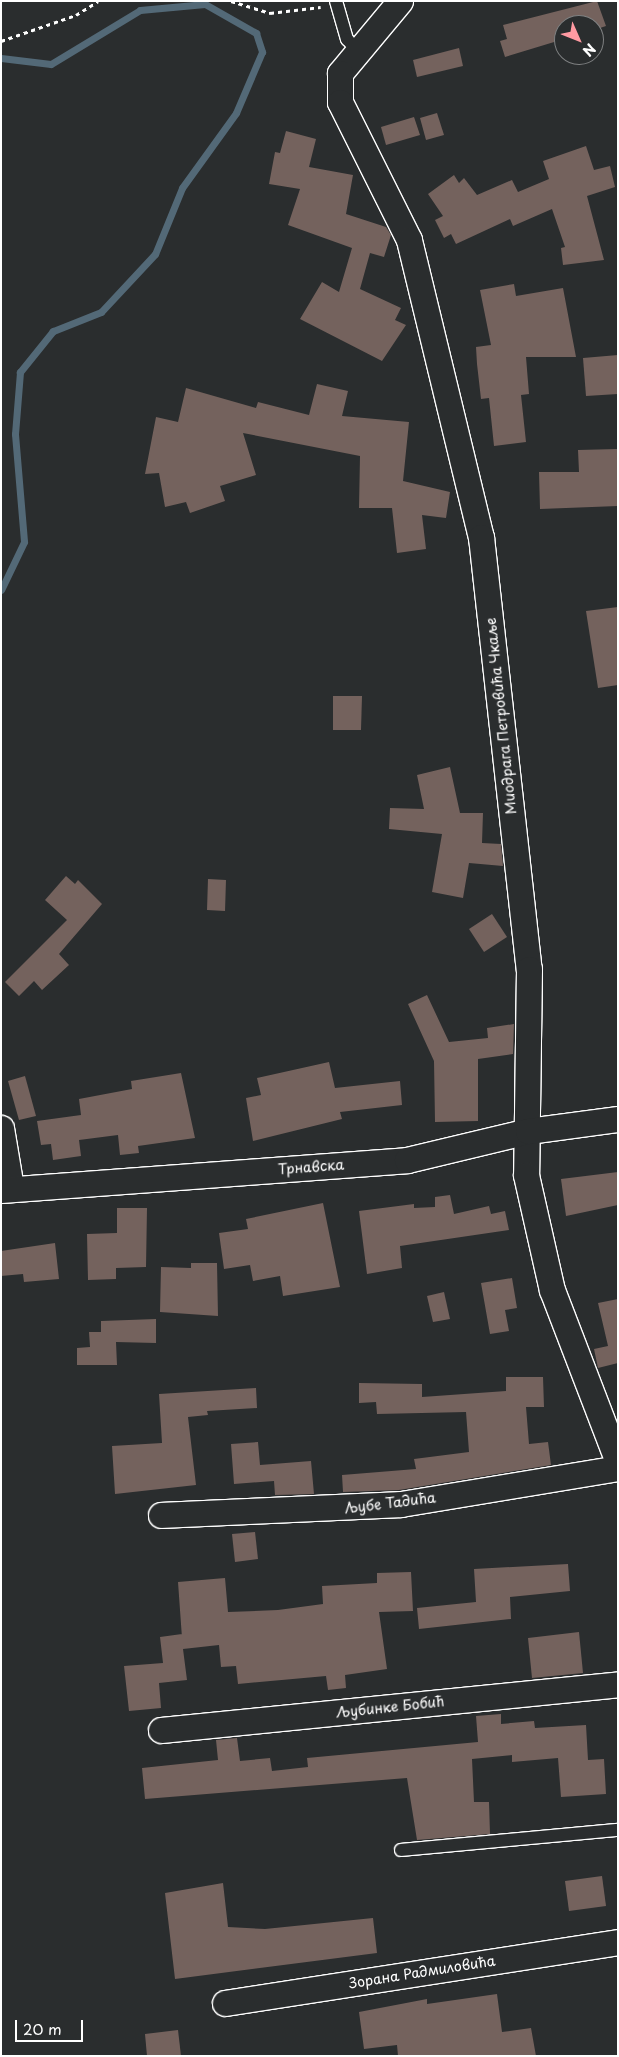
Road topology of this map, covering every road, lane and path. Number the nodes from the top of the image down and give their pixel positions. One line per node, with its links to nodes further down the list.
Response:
1 (98, 1): 5 (path)
2 (231, 1): 4 (path)
3 (400, 1): 6 (street, Миодрага Петровића Чкаље)
4 (337, 2): 6 (lane)
5 (1, 41)
6 (357, 50): 9 (street, Миодрага Петровића Чкаље)
7 (618, 1119): 9 (street, Трнавска)
8 (1, 1128): 10 (street)
9 (528, 1131): 10 (street, Трнавска); 11 (street, Миодрага Петровића Чкаље)
10 (6, 1189)
11 (618, 1462)
12 (618, 1468): 13 (street, Љубе Тадића)
13 (161, 1515)
14 (618, 1684): 15 (street, Љубинке Бобић)
15 (162, 1730)
16 (618, 1830): 17 (lane)
17 (401, 1850)
18 (618, 1942): 19 (street, Зорана Радмиловића)
19 (225, 2003)

